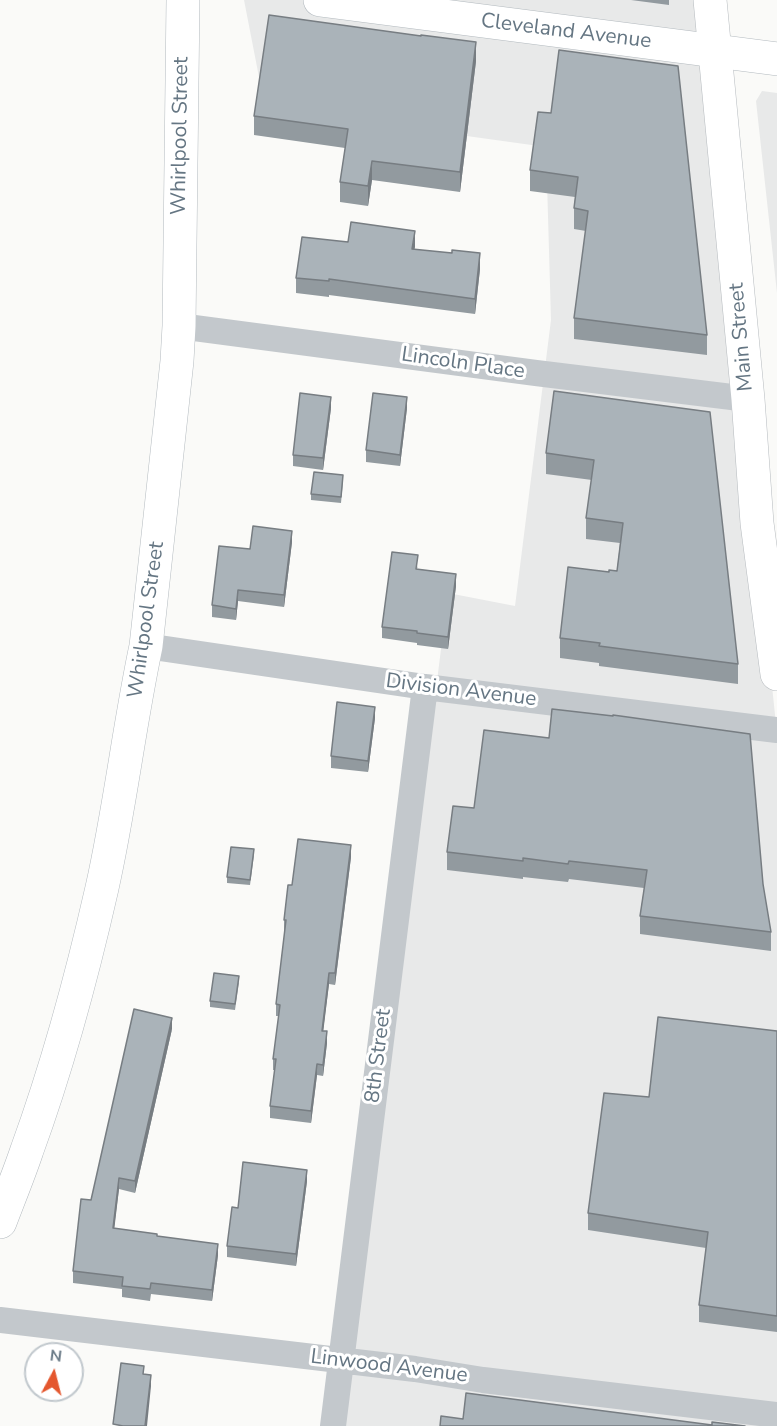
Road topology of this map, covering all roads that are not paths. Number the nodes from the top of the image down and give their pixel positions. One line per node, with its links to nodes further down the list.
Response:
1 (183, 0): 6 (street, Whirlpool Street)
2 (320, 0): 4 (street, Cleveland Avenue)
3 (710, 0): 4 (street, Main Street)
4 (715, 51): 5 (street, Cleveland Avenue); 7 (street, Main Street)
5 (777, 59)
6 (179, 326): 7 (street, Lincoln Place); 9 (street, Whirlpool Street)
7 (748, 399): 8 (street, Main Street)
8 (768, 541): 10 (street, Main Street)
9 (146, 646): 11 (street, Division Avenue); 13 (street, Whirlpool Street)
10 (777, 674)
11 (424, 687): 12 (street, Division Avenue); 15 (street, 8th Street)
12 (777, 730)
13 (0, 1222)
14 (0, 1320): 15 (street, Linwood Avenue)
15 (341, 1361): 16 (street, Linwood Avenue); 17 (street, 8th Street)
16 (777, 1415)
17 (333, 1426)

